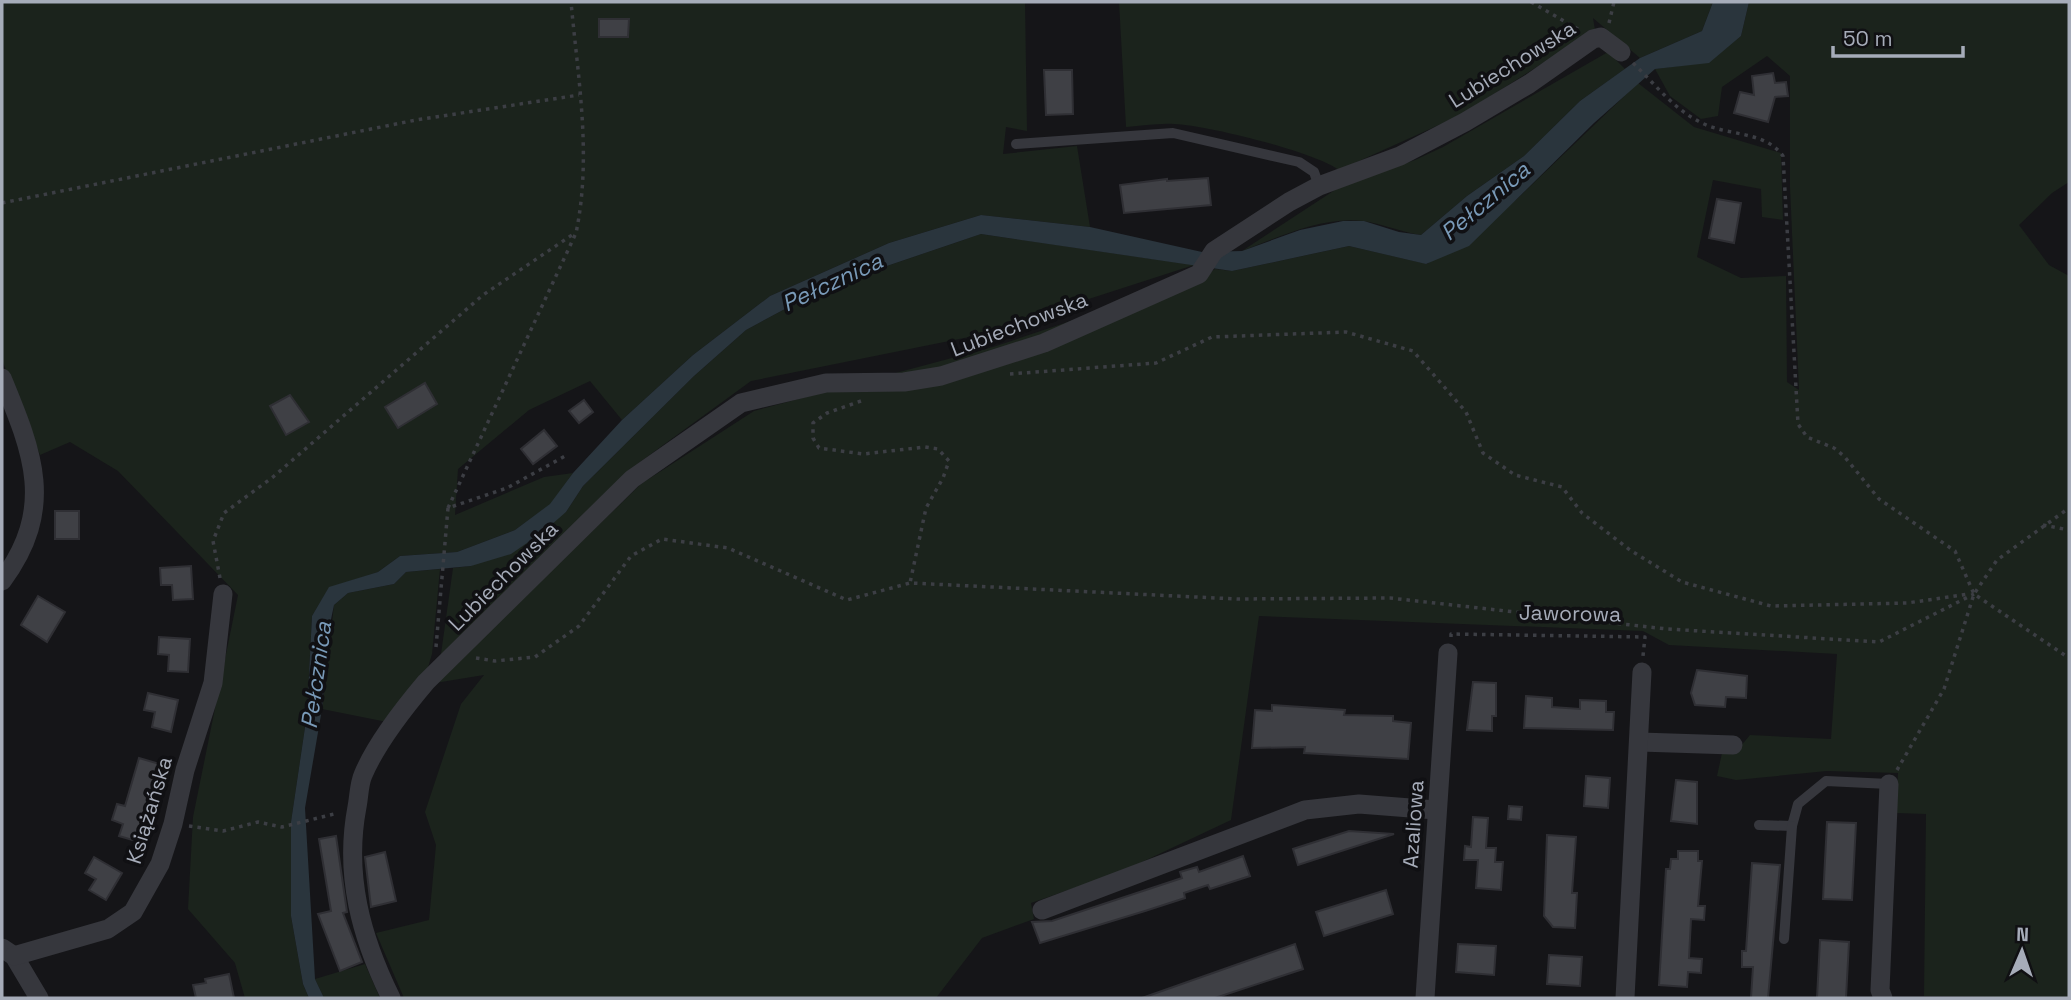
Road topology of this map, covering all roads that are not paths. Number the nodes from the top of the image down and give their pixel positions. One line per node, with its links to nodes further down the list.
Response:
1 (1621, 52): 3 (street, Lubiechowska)
2 (1016, 144): 3 (lane)
3 (1320, 186): 19 (street, Lubiechowska)
4 (2, 377): 5 (street)
5 (2, 581)
6 (223, 594): 17 (street, Książańska)
7 (1448, 653): 12 (street, Azaliowa)
8 (1642, 672): 9 (street)
9 (1640, 742): 10 (street); 21 (street)
10 (1733, 745)
11 (1889, 784): 14 (lane); 22 (street)
12 (1436, 810): 15 (street); 20 (street, Azaliowa)
13 (1759, 825): 14 (lane)
14 (1791, 826): 16 (lane)
15 (1042, 910)
16 (1784, 939)
17 (8, 952): 18 (street, Książańska)
18 (39, 998)
19 (391, 998)
20 (1425, 998)
21 (1625, 998)
22 (1883, 998)

